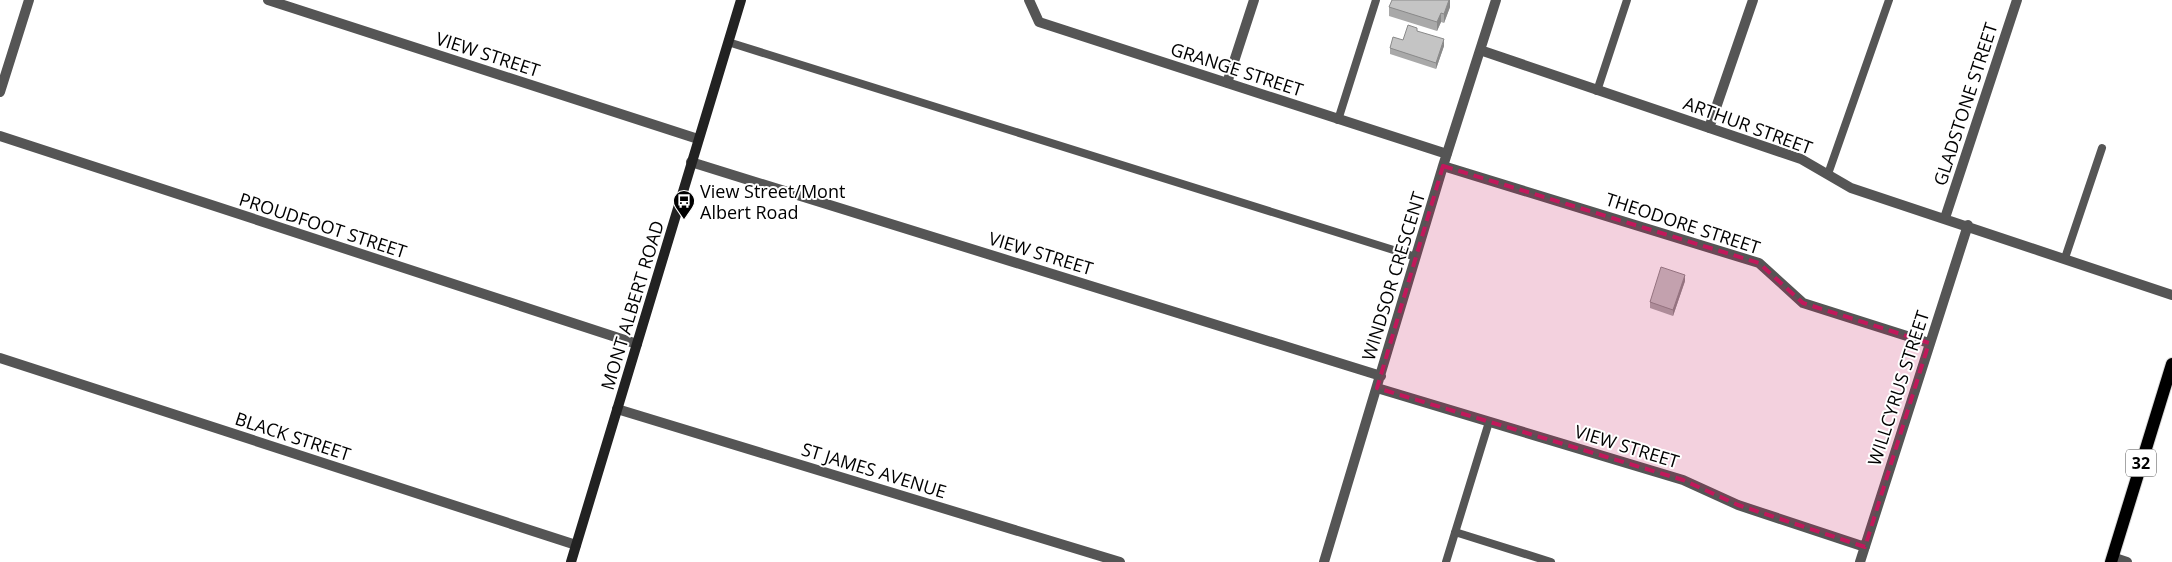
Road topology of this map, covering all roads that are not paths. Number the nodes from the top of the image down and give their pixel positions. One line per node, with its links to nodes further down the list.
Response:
1 (29, 0): 16 (street)
2 (268, 0): 20 (street, VIEW STREET)
3 (741, 0): 12 (main road, MONT ALBERT ROAD)
4 (1029, 0): 14 (street, GRANGE STREET)
5 (1254, 0): 14 (street)
6 (1376, 0): 17 (lane)
7 (1496, 0): 13 (street, WINDSOR CRESCENT)
8 (1627, 0): 15 (lane)
9 (1753, 0): 18 (street)
10 (1889, 0): 25 (lane)
11 (2016, 0): 26 (street, GLADSTONE STREET)
12 (728, 42): 20 (main road, MONT ALBERT ROAD); 28 (lane)
13 (1480, 50): 15 (street, ARTHUR STREET); 22 (street, WINDSOR CRESCENT)
14 (1227, 83): 17 (street, GRANGE STREET)
15 (1597, 91): 18 (street, ARTHUR STREET)
16 (0, 92)
17 (1338, 120): 22 (street, GRANGE STREET)
18 (1709, 128): 25 (street, ARTHUR STREET)
19 (0, 136): 32 (street, PROUDFOOT STREET)
20 (698, 139): 23 (main road, MONT ALBERT ROAD)
21 (2102, 148): 29 (lane)
22 (1447, 154): 24 (street, WINDSOR CRESCENT)
23 (691, 162): 32 (main road, MONT ALBERT ROAD); 35 (street, VIEW STREET)
24 (1443, 166): 28 (street, WINDSOR CRESCENT); 31 (street, THEODORE STREET)
25 (1828, 174): 26 (street, ARTHUR STREET)
26 (1945, 218): 27 (street, ARTHUR STREET)
27 (1968, 225): 29 (street, ARTHUR STREET); 31 (street, WILLCYRUS STREET)
28 (1416, 257): 35 (street, WINDSOR CRESCENT)
29 (2064, 258): 30 (street, ARTHUR STREET)
30 (2172, 295)
31 (1929, 343): 41 (street, WILLCYRUS STREET)
32 (637, 344): 37 (main road, MONT ALBERT ROAD)
33 (0, 358): 40 (street, BLACK STREET)
34 (2172, 364): 42 (main road, 32)
35 (1381, 376): 36 (street, WINDSOR CRESCENT)
36 (1377, 388): 38 (street, VIEW STREET); 45 (street, WINDSOR CRESCENT)
37 (617, 410): 40 (main road, MONT ALBERT ROAD); 44 (street, ST JAMES AVENUE)
38 (1489, 422): 39 (lane); 41 (street, VIEW STREET)
39 (1455, 532): 46 (lane); 47 (lane)
40 (576, 545): 43 (main road, MONT ALBERT ROAD)
41 (1865, 546): 48 (street, WILLCYRUS STREET)
42 (2112, 560): 49 (street)
43 (571, 562)
44 (1120, 562)
45 (1324, 562)
46 (1446, 562)
47 (1551, 562)
48 (1860, 562)
49 (2127, 562)

